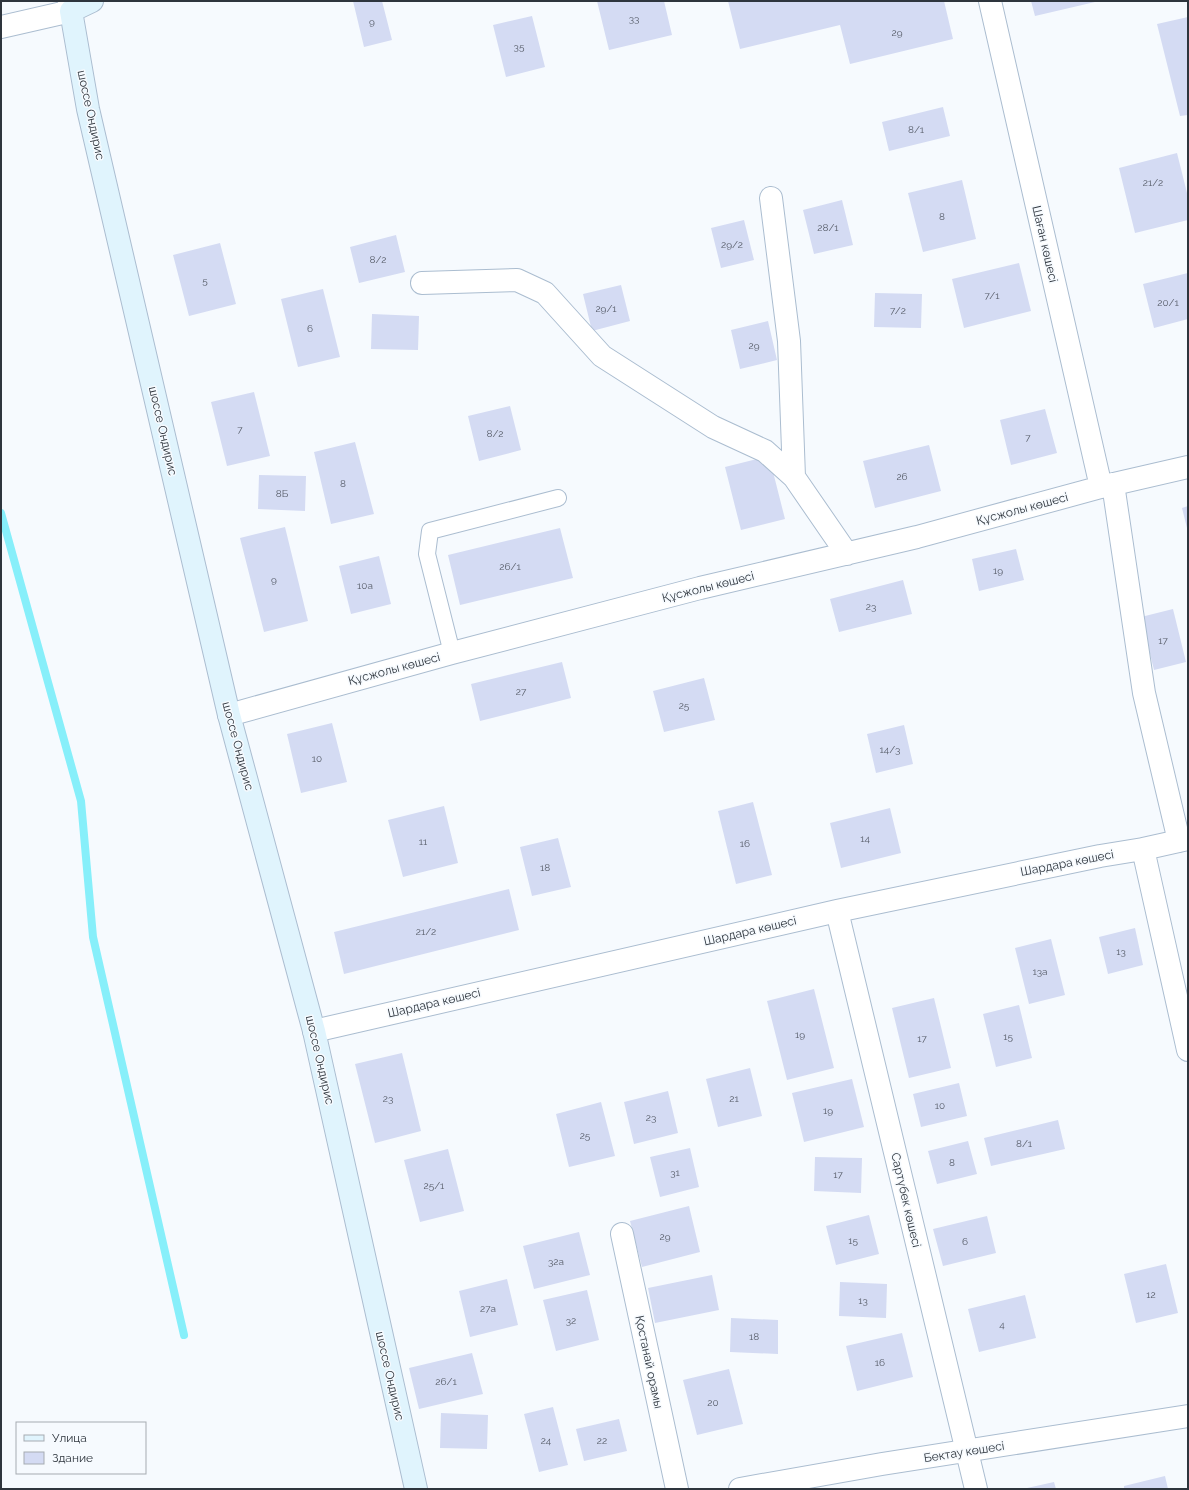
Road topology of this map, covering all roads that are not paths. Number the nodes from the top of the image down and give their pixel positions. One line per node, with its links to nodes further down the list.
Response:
1 (92, 1): 3 (main road)
2 (990, 1): 9 (street, Шаған көшесі)
3 (70, 6): 4 (street); 13 (main road, шоссе Ондирис)
4 (1, 27)
5 (771, 198): 8 (street)
6 (422, 283): 8 (street)
7 (1188, 467): 9 (street, Құсжолы көшесі)
8 (794, 477): 11 (street)
9 (1107, 486): 11 (street, Құсжолы көшесі); 14 (street, Шаған көшесі)
10 (558, 498): 12 (lane)
11 (847, 554): 12 (street, Құсжолы көшесі)
12 (452, 653): 13 (street, Құсжолы көшесі)
13 (229, 715): 17 (main road, шоссе Ондирис)
14 (1183, 840): 15 (street, Шардара көшесі)
15 (1143, 849): 16 (street, Шардара көшесі); 18 (street)
16 (837, 911): 17 (street, Шардара көшесі); 21 (street, Сартүбек көшесі)
17 (314, 1031): 22 (main road, шоссе Ондирис)
18 (1188, 1050)
19 (622, 1234): 23 (street, Қостанай орамы)
20 (1188, 1416): 21 (street, Бектау көшесі)
21 (966, 1452): 24 (street, Бектау көшесі); 25 (street, Сартүбек көшесі)
22 (416, 1489)
23 (677, 1489)
24 (740, 1489)
25 (976, 1489)

